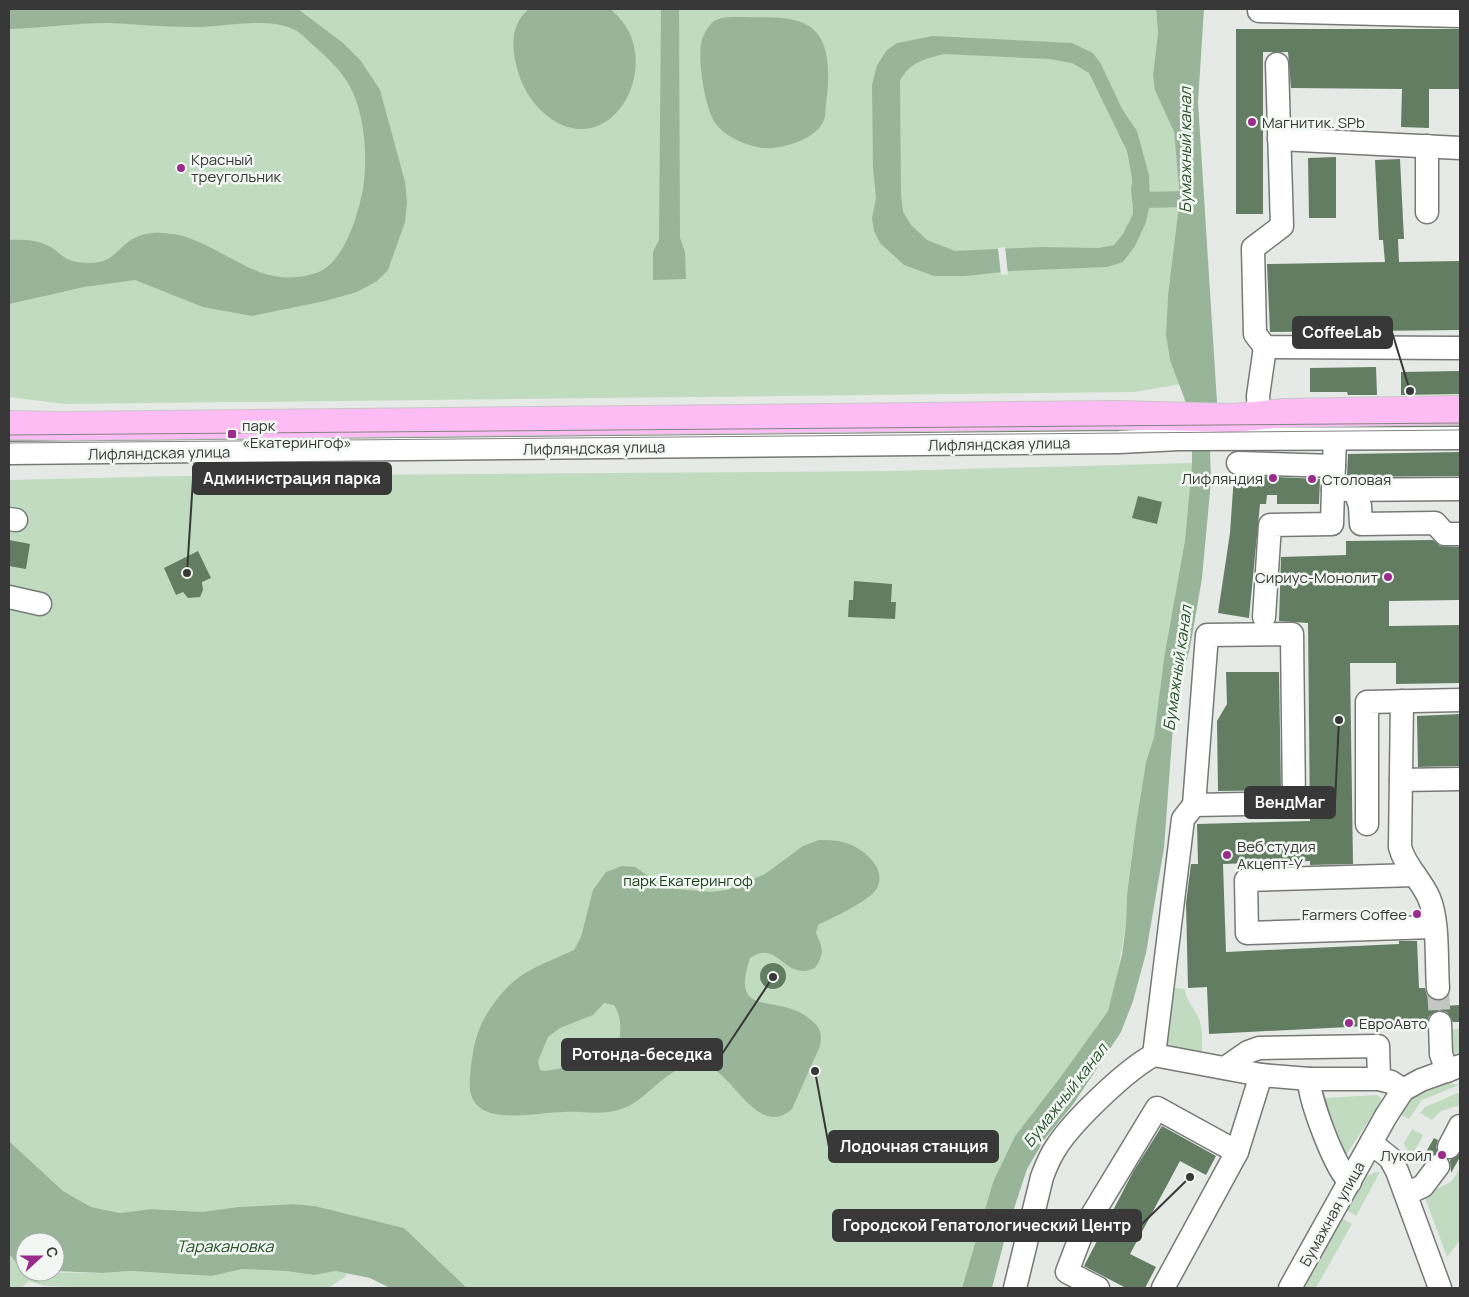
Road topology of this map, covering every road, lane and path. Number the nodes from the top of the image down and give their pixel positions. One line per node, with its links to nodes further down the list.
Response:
1 (1259, 10): 2 (street)
2 (1460, 16)
3 (1277, 64): 4 (street)
4 (1279, 139): 5 (street); 8 (street)
5 (1428, 146): 6 (street); 7 (street)
6 (1460, 148)
7 (1427, 212)
8 (1265, 347): 9 (street); 11 (street)
9 (1460, 348)
10 (1460, 410): 11 (main road)
11 (1243, 424): 13 (main road); 15 (street)
12 (9, 425): 13 (main road, Лифляндская улица)
13 (1179, 428): 16 (street, Лифляндская улица)
14 (1460, 438): 15 (street)
15 (1335, 439): 18 (street)
16 (9, 453)
17 (1238, 463): 18 (street)
18 (1334, 466): 20 (street)
19 (1460, 489): 20 (street)
20 (1344, 490): 21 (street); 24 (street)
21 (1460, 534)
22 (9, 597): 23 (street)
23 (40, 604)
24 (1264, 617)
25 (1460, 700): 26 (street)
26 (1402, 701): 28 (street); 30 (street)
27 (1460, 779): 28 (street)
28 (1401, 780): 31 (street)
29 (1194, 805): 29 (street); 35 (street)
30 (1367, 824)
31 (1415, 875): 32 (street); 32 (street)
32 (1434, 926): 33 (street)
33 (1438, 988)
34 (1440, 1022): 37 (street)
35 (1154, 1054): 36 (street); 49 (street)
36 (1225, 1068): 38 (street); 40 (street)
37 (1454, 1069): 41 (street)
38 (1261, 1075): 39 (street); 45 (street)
39 (1309, 1079): 40 (street); 47 (street)
40 (1379, 1079): 41 (street)
41 (1403, 1090): 43 (street, Бумажная улица)
42 (1460, 1126): 44 (street)
43 (1371, 1144): 47 (street, Бумажная улица); 48 (street)
44 (1449, 1147)
45 (1237, 1152): 50 (street); 51 (street)
46 (1438, 1166): 48 (street)
47 (1350, 1182): 52 (street, Бумажная улица)
48 (1406, 1194): 53 (street)
49 (1015, 1288)
50 (1098, 1288)
51 (1163, 1288)
52 (1290, 1288)
53 (1440, 1288)

